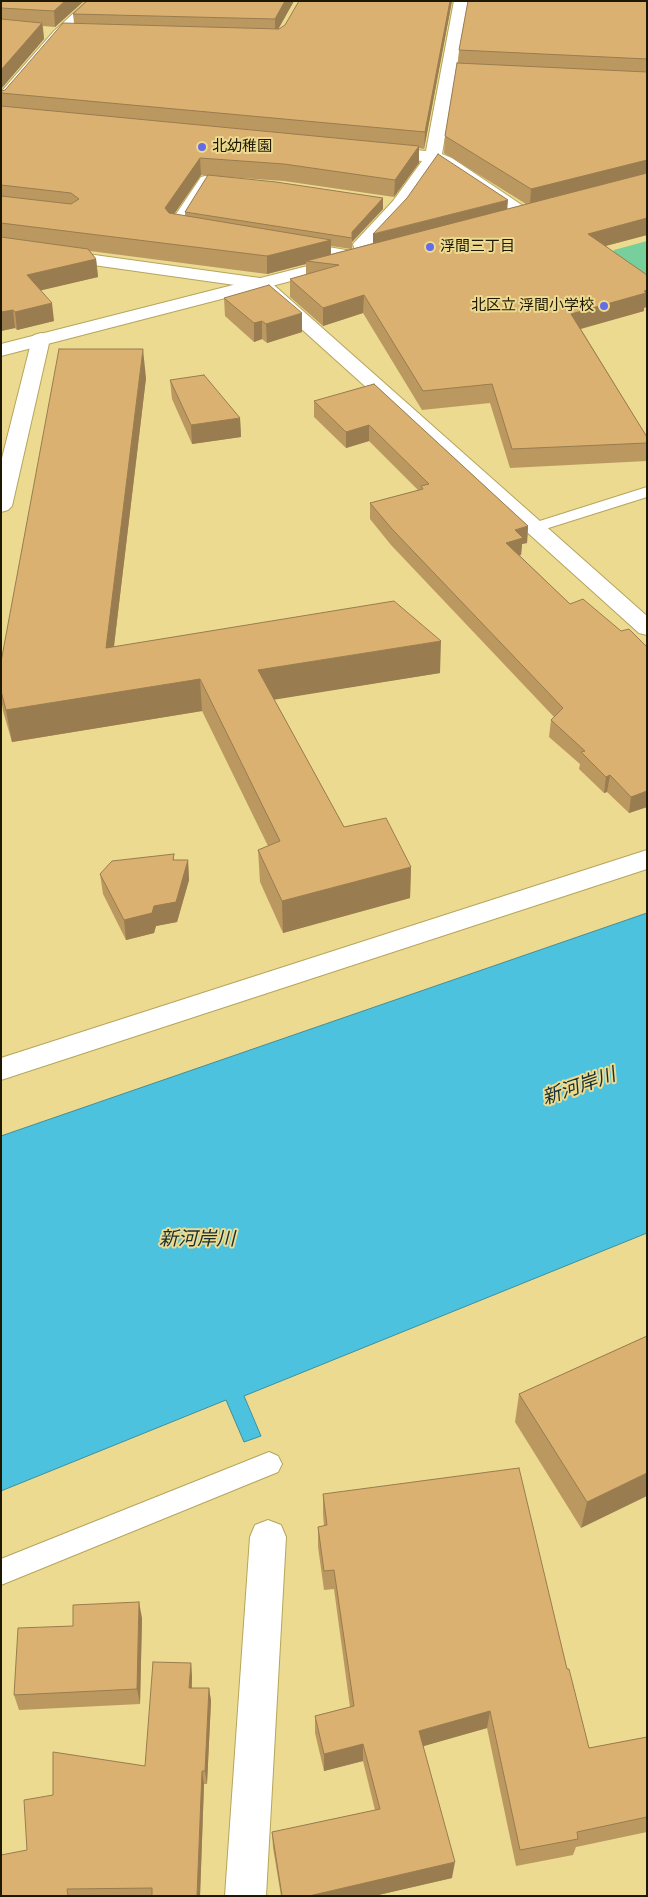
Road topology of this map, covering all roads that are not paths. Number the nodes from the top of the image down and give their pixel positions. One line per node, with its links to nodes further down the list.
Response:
1 (96, 1): 4 (street)
2 (461, 1): 8 (street)
3 (40, 32): 4 (street)
4 (59, 34): 5 (lane); 6 (street)
5 (81, 34)
6 (1, 102)
7 (364, 150): 8 (street)
8 (433, 157): 11 (street); 13 (street)
9 (242, 183): 15 (lane)
10 (380, 202): 11 (street)
11 (398, 205): 19 (street)
12 (545, 209): 13 (street)
13 (526, 214): 14 (street)
14 (507, 219)
15 (202, 231)
16 (288, 245): 19 (lane)
17 (1, 247): 20 (street)
18 (383, 252): 19 (street)
19 (364, 257): 20 (street)
20 (261, 282): 21 (street); 26 (street)
21 (41, 339): 22 (street); 24 (street)
22 (1, 350)
23 (641, 494): 25 (lane); 26 (lane)
24 (1, 506)
25 (647, 506)
26 (534, 528): 27 (street)
27 (647, 628)
28 (647, 859): 29 (street)
29 (1, 1068)
30 (269, 1464): 32 (lane)
31 (268, 1537): 33 (street)
32 (1, 1572)
33 (245, 1896)

